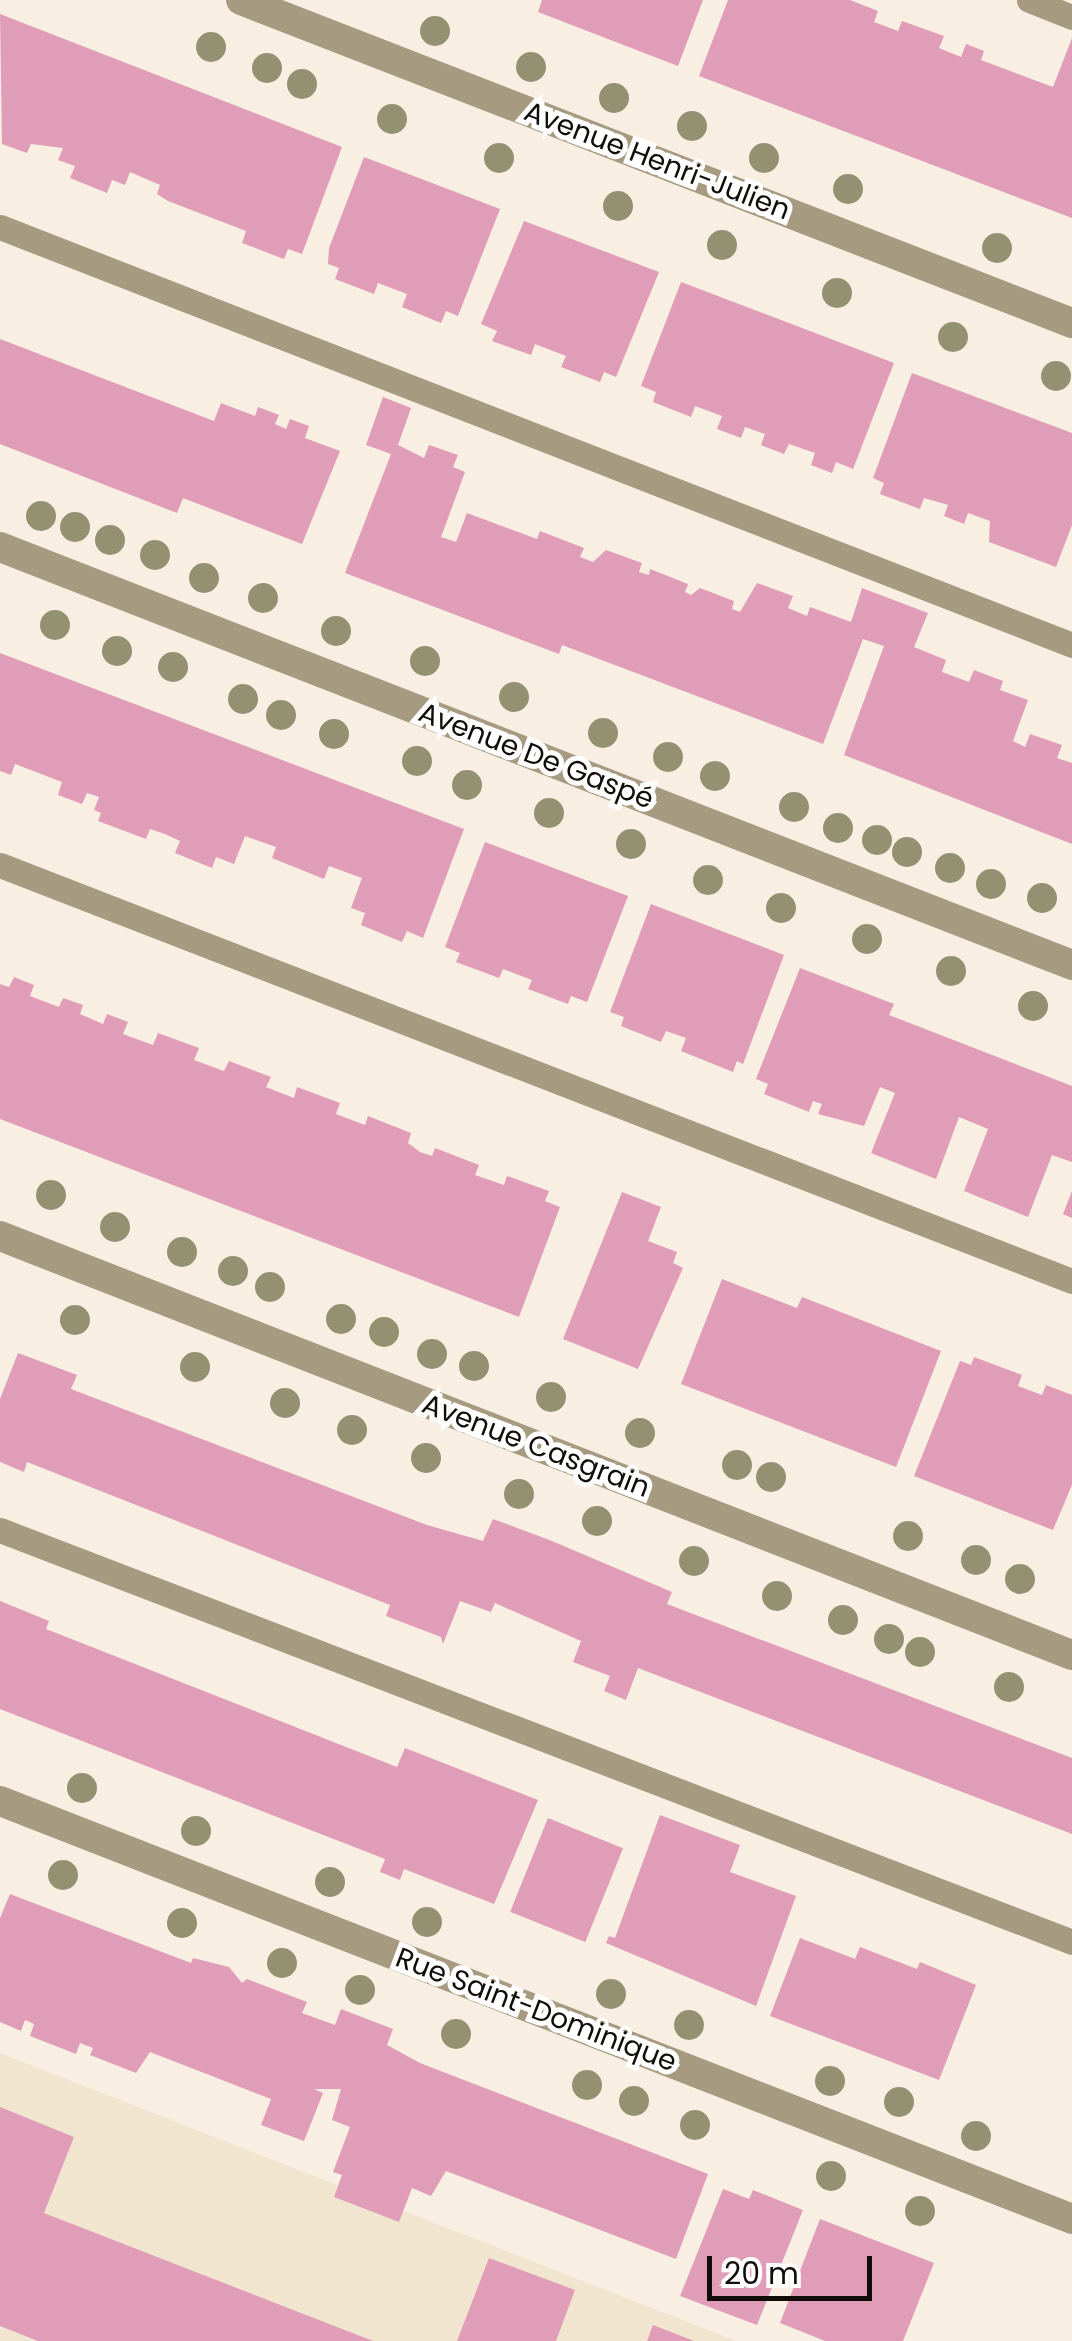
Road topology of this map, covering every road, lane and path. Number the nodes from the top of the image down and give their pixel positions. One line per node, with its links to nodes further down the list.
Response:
1 (241, 0): 5 (street, Avenue Henri-Julien)
2 (1029, 0): 3 (lane)
3 (1072, 17)
4 (0, 227): 7 (lane)
5 (1072, 323)
6 (0, 547): 9 (street, Avenue De Gaspé)
7 (1072, 645)
8 (0, 865): 11 (lane)
9 (1072, 965)
10 (0, 1236): 13 (street, Avenue Casgrain)
11 (1072, 1281)
12 (0, 1530): 15 (lane)
13 (1072, 1655)
14 (0, 1801): 16 (street, Rue Saint-Dominique)
15 (1072, 1942)
16 (1072, 2219)

